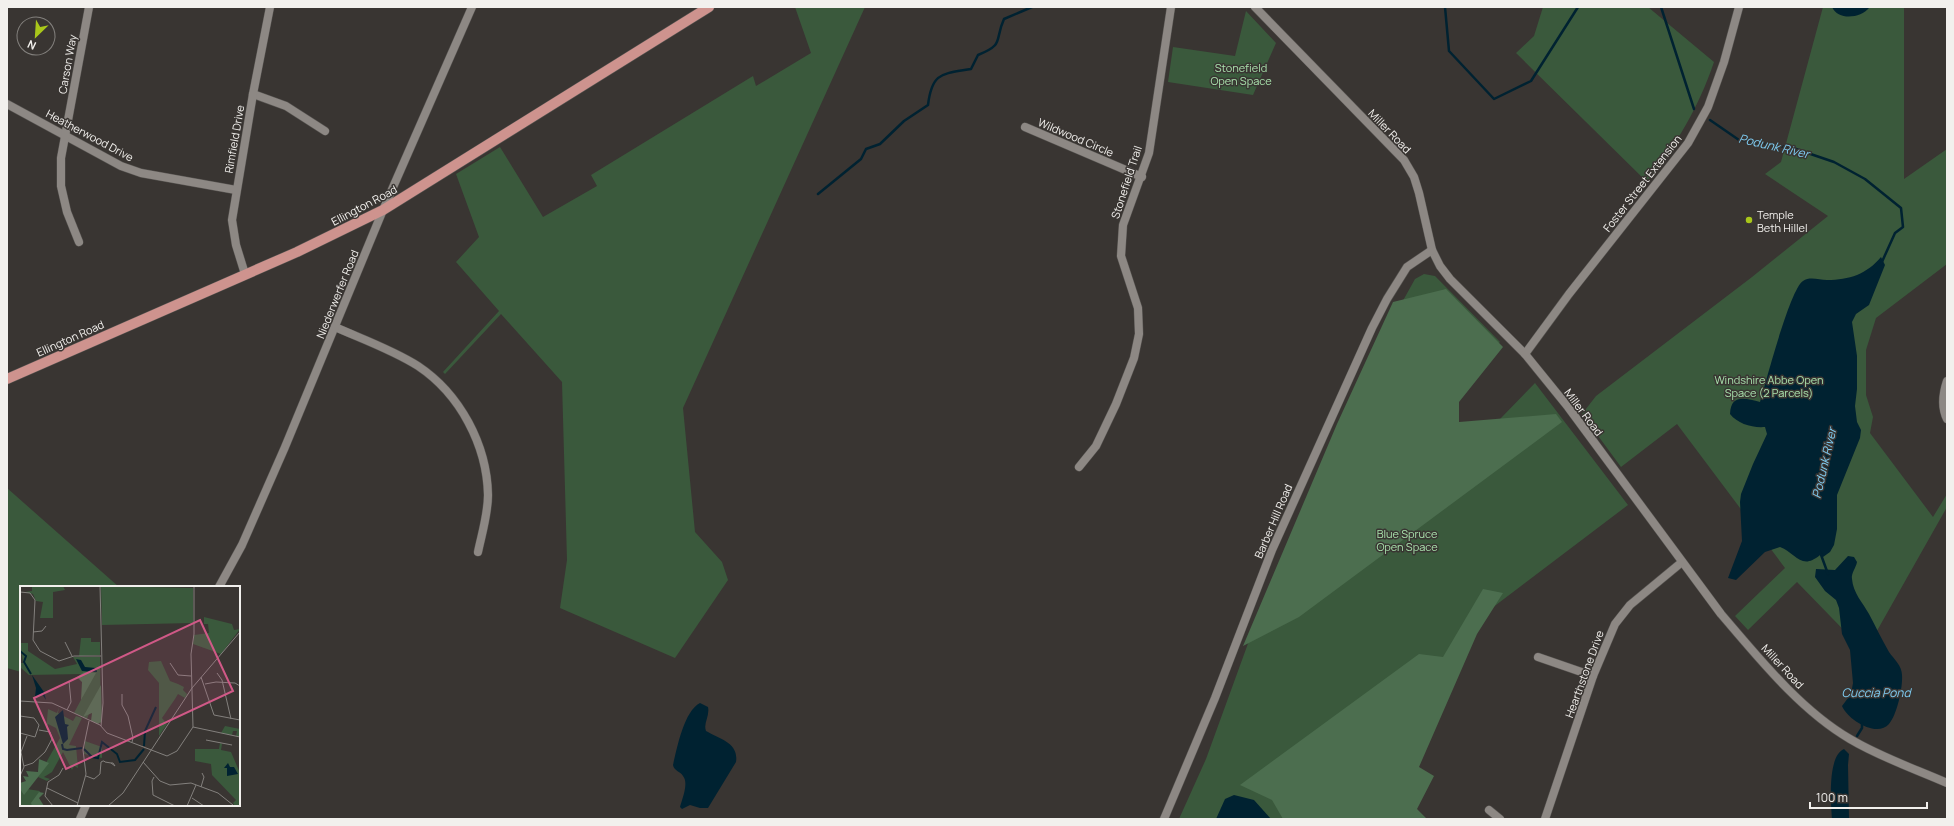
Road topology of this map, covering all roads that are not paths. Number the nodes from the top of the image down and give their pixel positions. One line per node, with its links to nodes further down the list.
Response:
1 (89, 7): 12 (street, Carson Way)
2 (270, 7): 8 (street, Rimfield Drive)
3 (472, 7): 15 (street, Niederwerfer Road)
4 (709, 7): 15 (main road, Ellington Road)
5 (1171, 7): 13 (street, Stonefield Trail)
6 (1255, 7): 17 (street, Miller Road)
7 (1739, 7): 20 (street, Foster Street Extension)
8 (252, 94): 11 (street); 14 (street, Rimfield Drive)
9 (7, 104): 12 (street, Heatherwood Drive)
10 (1025, 127): 13 (street, Wildwood Circle)
11 (325, 131)
12 (65, 136): 14 (street, Heatherwood Drive); 16 (street, Carson Way)
13 (1142, 177): 24 (street, Stonefield Trail)
14 (236, 190): 18 (street, Rimfield Drive)
15 (383, 210): 18 (main road, Ellington Road); 19 (street, Niederwerfer Road)
16 (79, 242)
17 (1432, 250): 20 (street, Miller Road); 34 (street, Barber Hill Road)
18 (245, 274): 21 (main road, Ellington Road)
19 (335, 327): 25 (street); 27 (street, Niederwerfer Road)
20 (1525, 354): 26 (street, Miller Road)
21 (7, 379)
22 (1947, 381): 23 (street)
23 (1947, 419)
24 (1079, 467)
25 (478, 552)
26 (1682, 562): 29 (street, Hearthstone Drive); 30 (street, Miller Road)
27 (220, 586)
28 (1538, 657): 29 (street)
29 (1593, 676): 36 (street, Hearthstone Drive)
30 (1947, 783)
31 (86, 806): 33 (street)
32 (1489, 810): 35 (street)
33 (80, 819)
34 (1164, 819)
35 (1500, 819)
36 (1545, 819)

